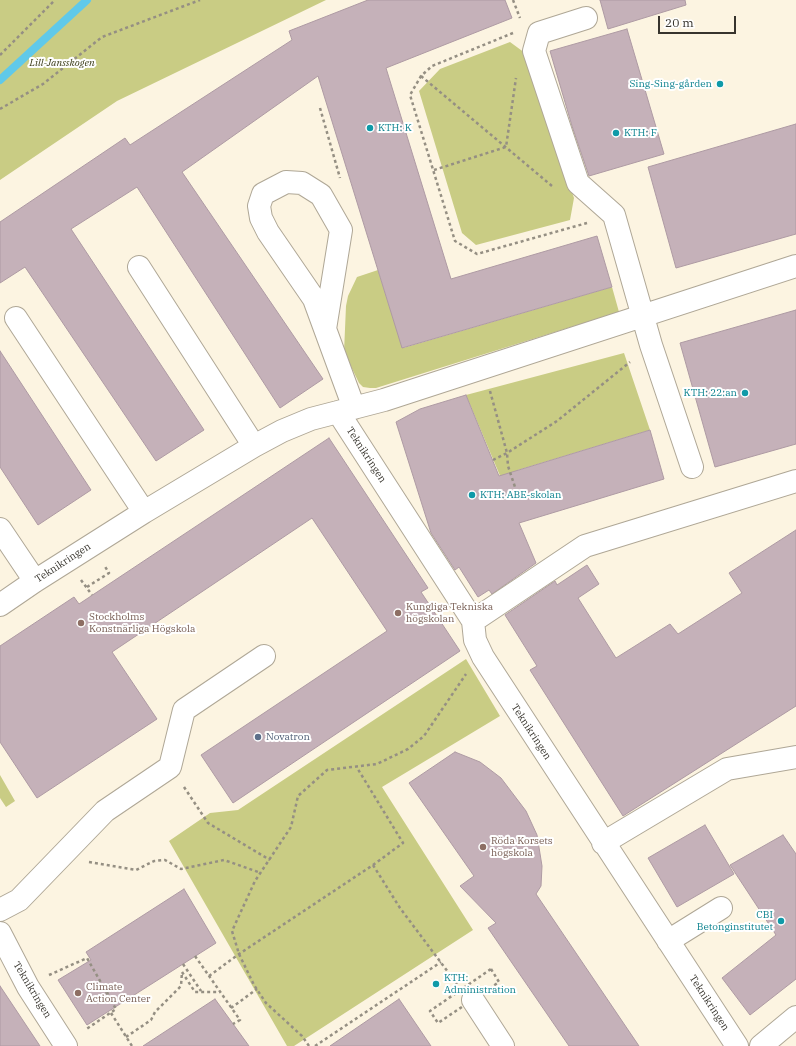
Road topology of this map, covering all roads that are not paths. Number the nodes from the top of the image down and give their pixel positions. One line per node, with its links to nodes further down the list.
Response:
1 (586, 18): 4 (street)
2 (796, 266): 4 (street, Teknikringen)
3 (140, 267): 8 (street)
4 (642, 316): 7 (street, Teknikringen); 9 (street)
5 (16, 318): 11 (street)
6 (325, 329): 6 (street); 7 (street)
7 (346, 410): 8 (street, Teknikringen); 15 (street, Teknikringen)
8 (254, 446): 11 (street, Teknikringen)
9 (692, 467)
10 (796, 481): 15 (street)
11 (144, 512): 13 (street, Teknikringen)
12 (0, 529): 13 (street)
13 (35, 581): 14 (street, Teknikringen)
14 (0, 605)
15 (473, 621): 18 (street, Teknikringen)
16 (264, 656): 20 (street)
17 (796, 757): 18 (street)
18 (603, 843): 22 (street, Teknikringen)
19 (721, 908): 22 (street)
20 (0, 910)
21 (0, 934): 25 (street, Teknikringen)
22 (668, 941): 27 (street, Teknikringen)
23 (473, 1000): 26 (street)
24 (796, 1017): 28 (street)
25 (65, 1044)
26 (502, 1046)
27 (737, 1046)
28 (761, 1046)

